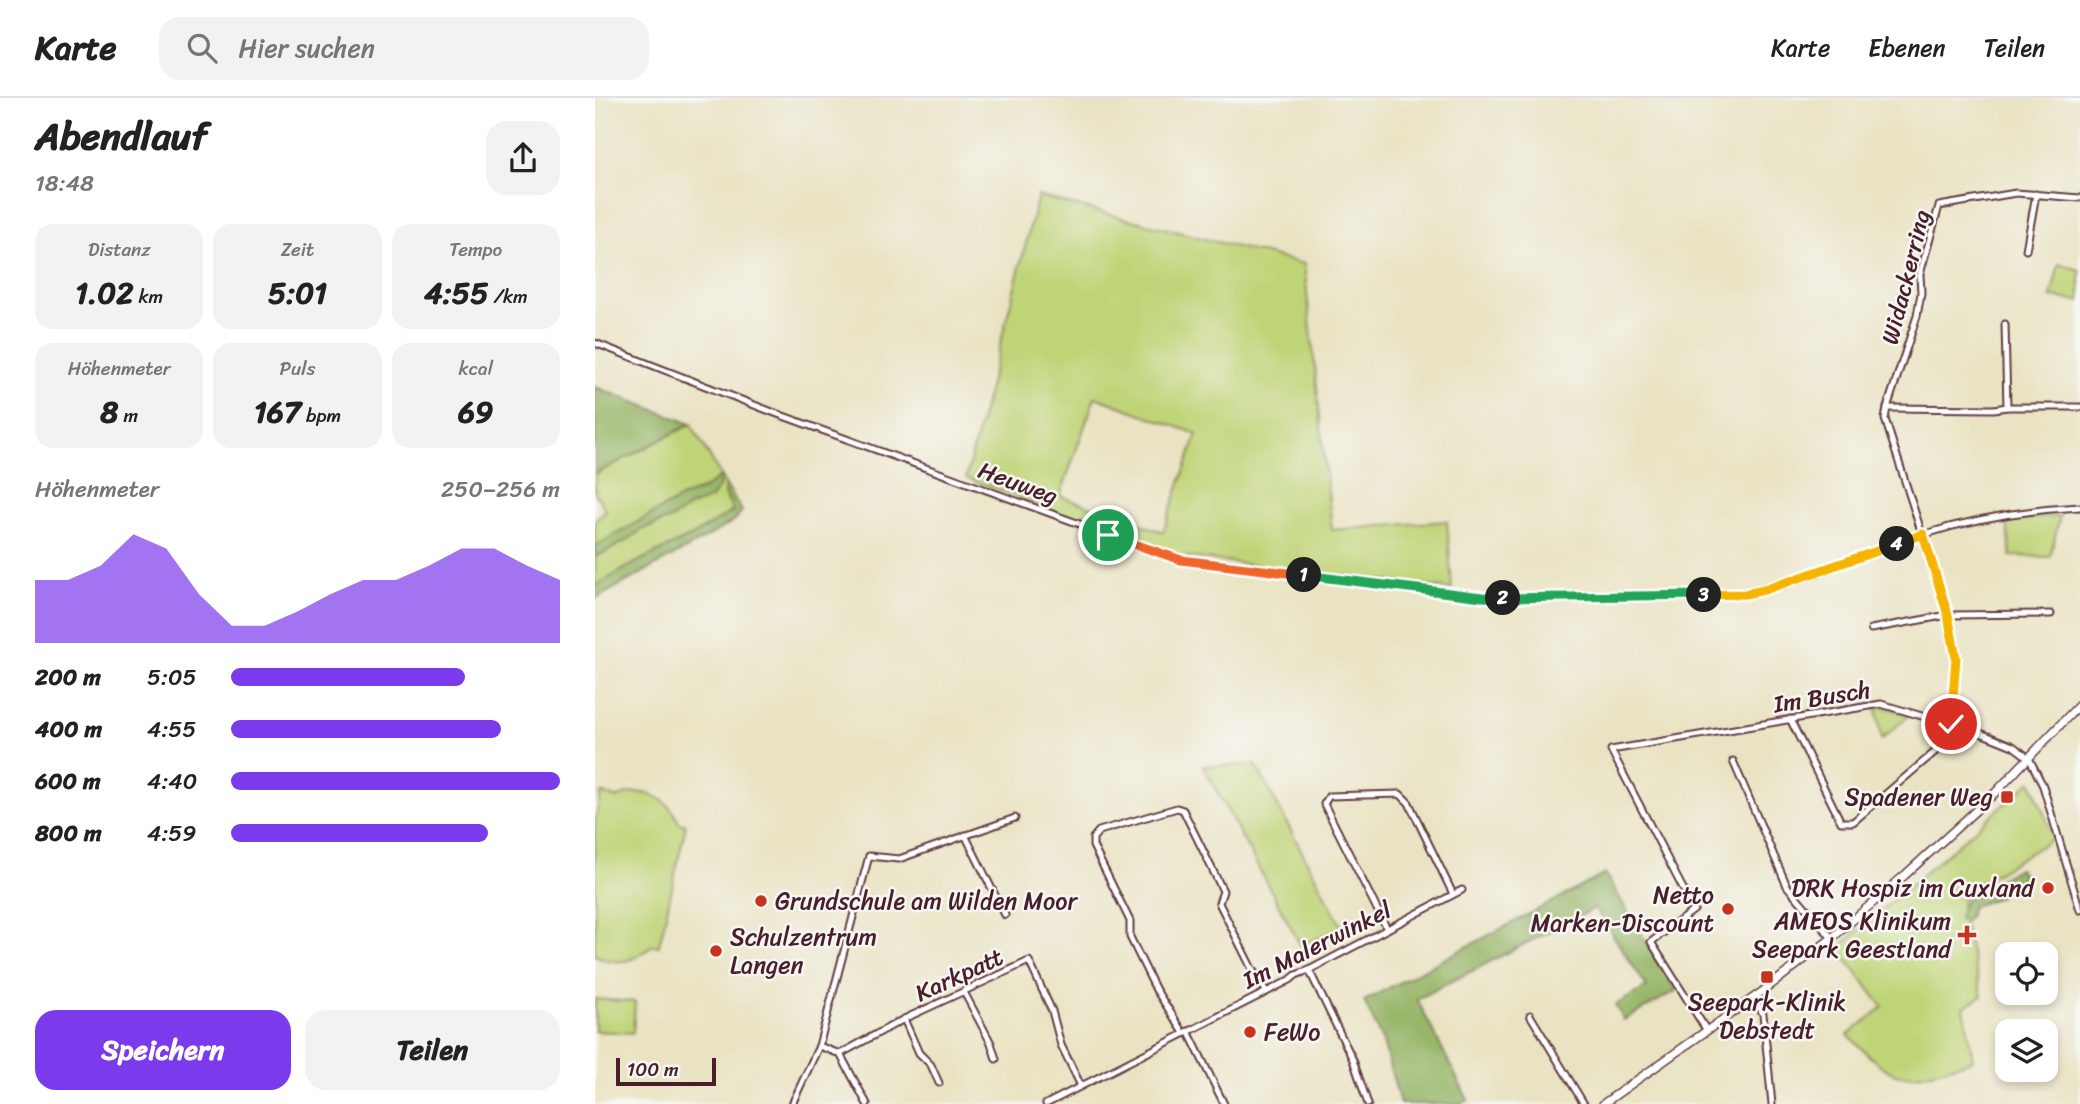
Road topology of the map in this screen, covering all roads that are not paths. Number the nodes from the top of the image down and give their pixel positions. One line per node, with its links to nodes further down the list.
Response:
1 (2036, 194): 2 (street, Widackerring); 3 (street); 8 (street, Widackerring)
2 (2080, 198)
3 (2026, 250)
4 (2005, 324): 6 (street)
5 (595, 344): 10 (street, Heuweg)
6 (2007, 407): 7 (street); 8 (street)
7 (2080, 407)
8 (1887, 408): 10 (street)
9 (2080, 507): 10 (street, Heuweg)
10 (1923, 534): 12 (street)
11 (2052, 614): 12 (street)
12 (1948, 615): 13 (street); 16 (street)
13 (1871, 629)
14 (2080, 704): 17 (main road)
15 (1790, 719): 16 (street, Im Busch); 16 (street); 33 (street, Im Busch)
16 (1951, 724): 17 (street, Im Busch)
17 (2029, 758): 23 (street); 26 (main road)
18 (1733, 761): 26 (street)
19 (1014, 818): 20 (street)
20 (965, 835): 24 (street); 35 (street)
21 (1462, 890): 22 (street, Im Malerwinkel)
22 (1453, 894): 25 (street, Im Malerwinkel); 25 (street)
23 (2080, 910)
24 (1005, 915)
25 (1387, 929): 27 (street, Im Malerwinkel)
26 (1832, 938): 30 (main road)
27 (1309, 970): 28 (street, Im Malerwinkel); 44 (street)
28 (1266, 991): 34 (street, Im Malerwinkel); 34 (street)
29 (964, 992): 32 (street, Karkpatt); 37 (street); 39 (street, Karkpatt)
30 (1755, 997): 33 (main road); 47 (street)
31 (1530, 1016): 45 (street)
32 (904, 1019): 36 (street, Karkpatt); 38 (street)
33 (1707, 1031): 46 (main road)
34 (1186, 1032): 39 (street, Im Malerwinkel); 43 (street)
35 (819, 1046): 36 (street); 40 (street)
36 (840, 1054): 41 (street)
37 (996, 1059)
38 (939, 1083)
39 (1081, 1086): 42 (street, Im Malerwinkel)
40 (792, 1104)
41 (867, 1104)
42 (1047, 1104)
43 (1224, 1104)
44 (1368, 1104)
45 (1584, 1104)
46 (1603, 1104)
47 (1772, 1104)

